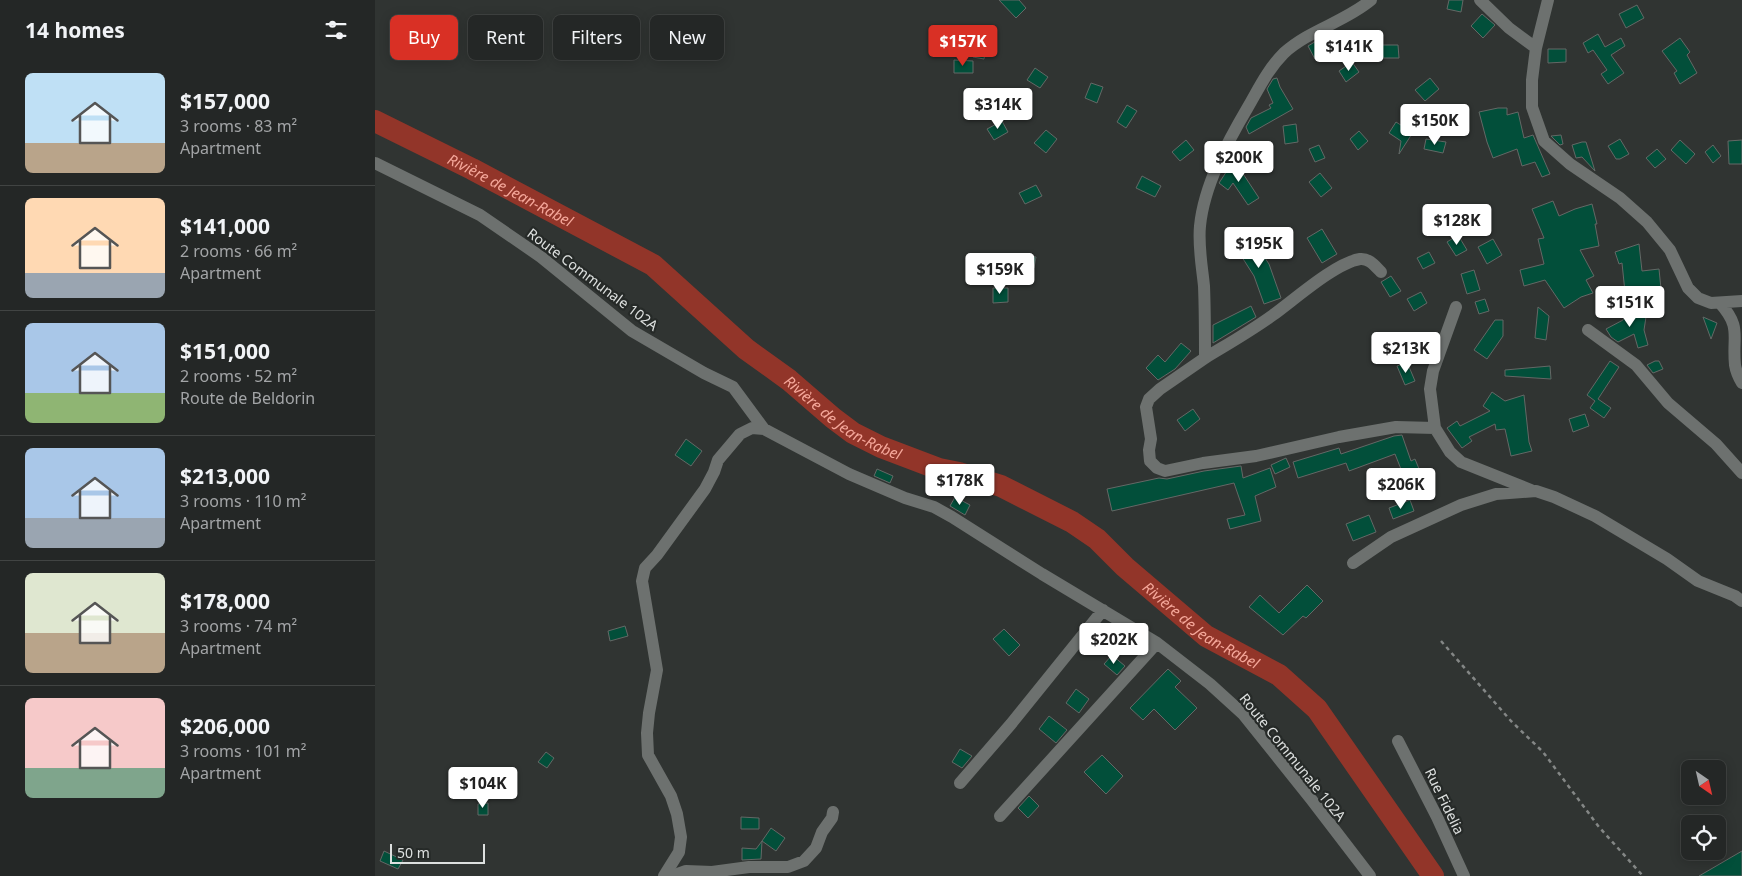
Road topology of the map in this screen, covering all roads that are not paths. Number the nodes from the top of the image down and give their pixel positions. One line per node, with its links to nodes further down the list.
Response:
1 (1371, 0): 11 (street)
2 (1480, 0): 4 (street)
3 (1548, 0): 4 (street)
4 (1537, 48): 8 (street)
5 (375, 163): 13 (street, Route Communale 102A)
6 (1381, 272): 11 (street)
7 (1742, 301): 8 (street)
8 (1720, 303): 12 (street)
9 (1456, 307): 14 (street)
10 (1588, 330): 15 (street)
11 (1205, 358): 14 (street)
12 (1742, 384)
13 (764, 428): 19 (street, Route Communale 102A); 25 (street)
14 (1435, 428): 16 (street)
15 (1742, 473)
16 (1536, 491): 17 (street); 18 (street)
17 (1353, 563)
18 (1742, 601)
19 (1103, 610): 20 (street, Route Communale 102A); 22 (street)
20 (1157, 643): 24 (street); 27 (street, Route Communale 102A)
21 (1398, 741): 28 (street, Rue Fidelia)
22 (960, 783)
23 (833, 812): 26 (street)
24 (1000, 816)
25 (664, 876)
26 (672, 876)
27 (1370, 876)
28 (1463, 876)

